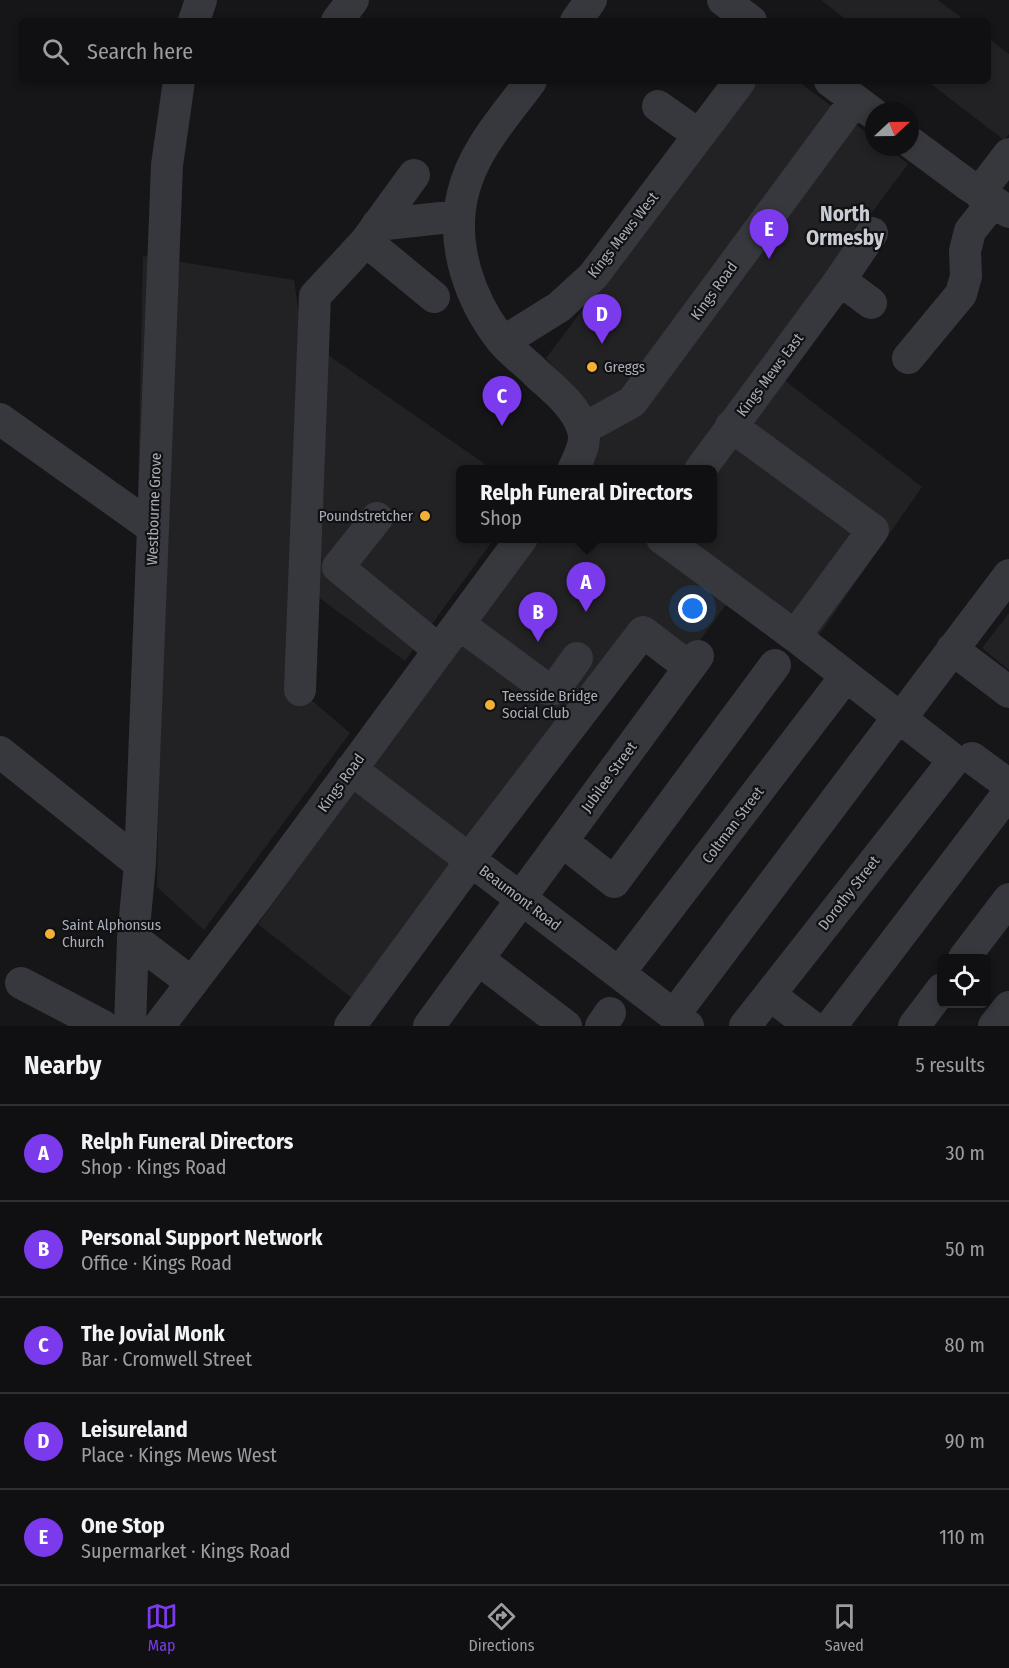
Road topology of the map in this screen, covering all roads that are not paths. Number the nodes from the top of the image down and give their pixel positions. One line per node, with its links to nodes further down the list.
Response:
1 (201, 0): 3 (street)
2 (591, 0): 4 (street)
3 (195, 18)
4 (578, 18)
5 (179, 84): 30 (street, Westbourne Grove)
6 (529, 84): 16 (street)
7 (738, 84): 11 (street, Kings Mews West)
8 (834, 84): 10 (street)
9 (658, 106): 11 (street)
10 (864, 107): 26 (street, Kings Road)
11 (699, 135): 22 (street, Kings Mews West)
12 (919, 148): 15 (street)
13 (1009, 154): 15 (street)
14 (414, 175): 17 (street)
15 (994, 202): 23 (street)
16 (459, 216): 17 (street); 22 (street)
17 (371, 233): 20 (street); 41 (street)
18 (872, 233): 19 (street, Kings Mews East)
19 (840, 280): 21 (street); 25 (street, Kings Mews East)
20 (434, 297)
21 (871, 303)
22 (503, 342): 26 (street)
23 (908, 358)
24 (0, 419): 30 (street)
25 (731, 426): 28 (street, Kings Mews East); 35 (street)
26 (583, 429): 27 (street)
27 (575, 465)
28 (704, 465)
29 (376, 518): 36 (street)
30 (153, 528): 51 (street, Westbourne Grove)
31 (518, 543): 34 (street, Kings Road)
32 (669, 543): 35 (street)
33 (1004, 582): 37 (street)
34 (459, 624): 36 (street, Kings Road); 38 (street)
35 (795, 636): 40 (street)
36 (439, 650): 46 (street, Kings Road)
37 (952, 650): 42 (street); 43 (street)
38 (577, 658)
39 (775, 665): 49 (street)
40 (835, 668): 43 (street); 57 (street, Coltman Street)
41 (300, 690)
42 (1009, 692)
43 (900, 717): 45 (street); 64 (street)
44 (0, 753): 51 (street)
45 (963, 759): 47 (street); 60 (street, Dorothy Street)
46 (351, 769): 50 (street, Beaumont Road); 59 (street, Kings Road)
47 (1009, 785)
48 (1009, 792): 73 (street)
49 (562, 841): 50 (street, Jubilee Street); 52 (street, Jubilee Street)
50 (470, 860): 52 (street, Beaumont Road); 68 (street)
51 (140, 864): 54 (street, Westbourne Grove)
52 (522, 899): 56 (street, Jubilee Street); 57 (street, Beaumont Road)
53 (1009, 899): 55 (street)
54 (133, 938): 59 (street); 66 (street, Westbourne Grove)
55 (967, 954)
56 (478, 959): 63 (street); 69 (street, Jubilee Street)
57 (619, 973): 64 (street, Beaumont Road)
58 (21, 983): 65 (street)
59 (192, 983): 67 (street, Kings Road)
60 (770, 995): 71 (street, Dorothy Street); 72 (street)
61 (937, 996): 74 (street)
62 (1009, 1007): 75 (street)
63 (531, 1016): 70 (street)
64 (681, 1020)
65 (103, 1026)
66 (129, 1026)
67 (159, 1026)
68 (350, 1026)
69 (429, 1026)
70 (566, 1026)
71 (745, 1026)
72 (811, 1026)
73 (831, 1026)
74 (914, 1026)
75 (994, 1026)

